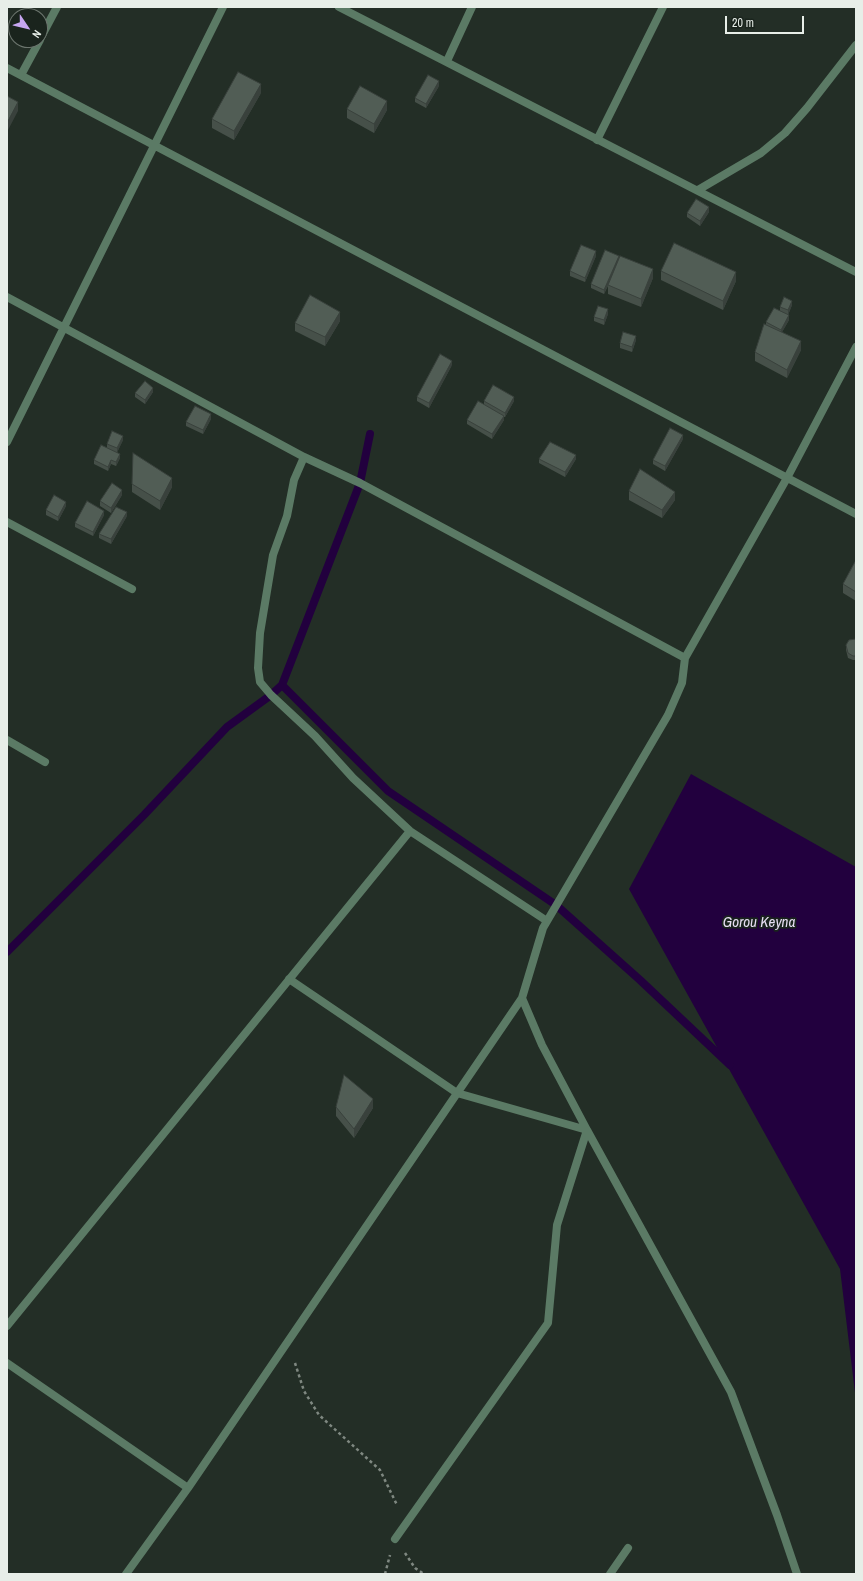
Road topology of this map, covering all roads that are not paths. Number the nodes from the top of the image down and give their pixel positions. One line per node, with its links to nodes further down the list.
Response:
1 (57, 7): 6 (street)
2 (223, 7): 13 (street)
3 (339, 7): 9 (street)
4 (472, 7): 9 (street)
5 (664, 7): 12 (street)
6 (48, 24)
7 (856, 45): 14 (street)
8 (36, 48): 11 (street)
9 (447, 61): 12 (street)
10 (7, 68): 11 (street)
11 (21, 75): 13 (street)
12 (597, 140): 14 (street)
13 (154, 145): 17 (street); 21 (street)
14 (698, 190): 15 (street)
15 (856, 272)
16 (7, 297): 17 (street)
17 (64, 327): 19 (street); 20 (street)
18 (856, 347): 21 (street)
19 (7, 442)
20 (304, 457): 25 (street); 28 (street)
21 (787, 478): 22 (street); 25 (street)
22 (856, 514)
23 (7, 522): 24 (street)
24 (132, 589)
25 (685, 658): 29 (street)
26 (7, 740): 27 (street)
27 (45, 762)
28 (410, 831): 29 (street); 30 (street)
29 (547, 921): 31 (street)
30 (289, 979): 32 (street); 34 (street)
31 (522, 998): 32 (street); 33 (street)
32 (457, 1093): 33 (street); 36 (street)
33 (587, 1130): 37 (street); 41 (street)
34 (7, 1326)
35 (7, 1363): 36 (street)
36 (188, 1488): 39 (street)
37 (395, 1539)
38 (628, 1548): 40 (street)
39 (126, 1574)
40 (610, 1574)
41 (796, 1574)

